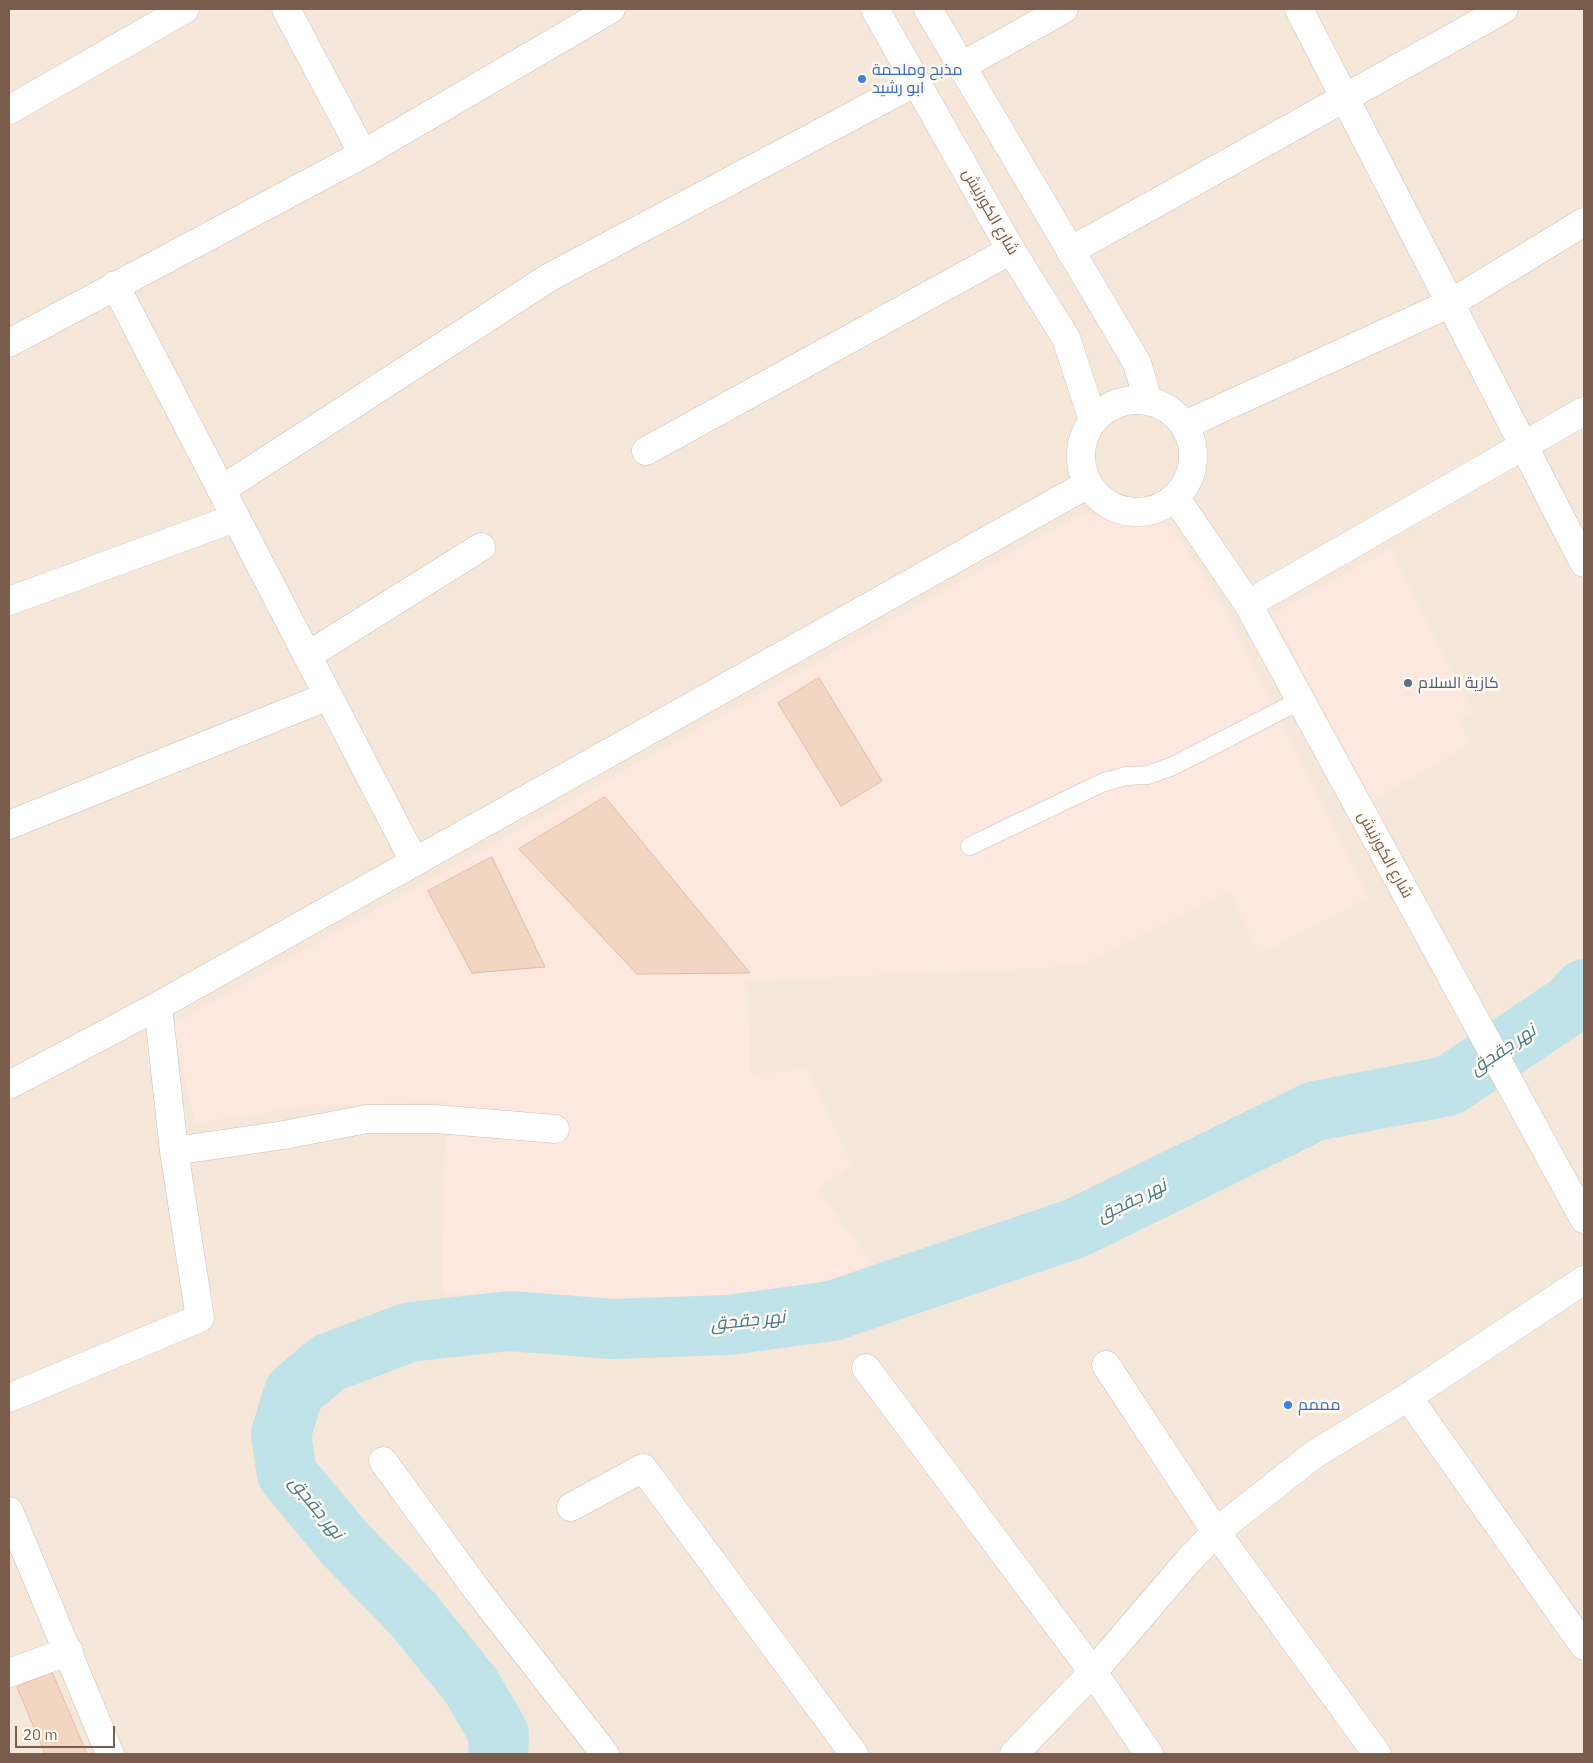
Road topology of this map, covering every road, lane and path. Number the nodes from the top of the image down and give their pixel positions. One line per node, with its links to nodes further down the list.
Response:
1 (185, 9): 12 (street)
2 (286, 9): 13 (street)
3 (611, 9): 13 (street)
4 (876, 9): 10 (street, شارع الكورنيش)
5 (928, 9): 9 (street)
6 (1064, 9): 9 (street)
7 (1299, 9): 11 (street)
8 (1504, 9): 11 (street)
9 (960, 67): 16 (street)
10 (916, 82): 15 (street, شارع الكورنيش); 27 (street)
11 (1345, 98): 16 (street); 18 (street)
12 (9, 110)
13 (363, 154): 17 (street)
14 (1584, 222): 18 (street)
15 (1011, 250): 22 (street, شارع الكورنيش); 25 (street)
16 (1070, 251): 20 (street)
17 (115, 285): 19 (street); 27 (street)
18 (1451, 303): 23 (street); 24 (street)
19 (9, 343)
20 (1148, 400): 22 (street); 23 (street)
21 (1584, 411): 24 (street)
22 (1093, 420): 26 (street)
23 (1185, 425): 28 (street)
24 (1524, 445): 31 (street); 33 (street)
25 (646, 451)
26 (1088, 484): 28 (street); 39 (street)
27 (221, 490): 29 (street)
28 (1175, 498): 33 (street, شارع الكورنيش)
29 (235, 518): 32 (street); 34 (street)
30 (481, 547): 34 (street)
31 (1584, 563)
32 (9, 601)
33 (1248, 604): 36 (street, شارع الكورنيش)
34 (307, 656): 35 (street)
35 (328, 696): 37 (street); 39 (street)
36 (1301, 700): 38 (lane); 44 (street, شارع الكورنيش)
37 (9, 825)
38 (970, 846)
39 (414, 861): 40 (street)
40 (158, 1006): 41 (street); 43 (street)
41 (9, 1085)
42 (555, 1129): 43 (street)
43 (174, 1151): 48 (street)
44 (1584, 1219)
45 (1584, 1280): 49 (street)
46 (1106, 1365): 53 (street)
47 (866, 1368): 56 (street)
48 (9, 1398)
49 (1408, 1398): 53 (street); 54 (street)
50 (383, 1461): 59 (street)
51 (571, 1506): 60 (street)
52 (9, 1511): 55 (street)
53 (1216, 1532): 56 (street); 63 (street)
54 (1584, 1646)
55 (69, 1651): 57 (street); 58 (street)
56 (1093, 1672): 61 (street); 62 (street)
57 (9, 1673)
58 (110, 1754)
59 (606, 1754)
60 (854, 1754)
61 (1014, 1754)
62 (1149, 1754)
63 (1377, 1754)

